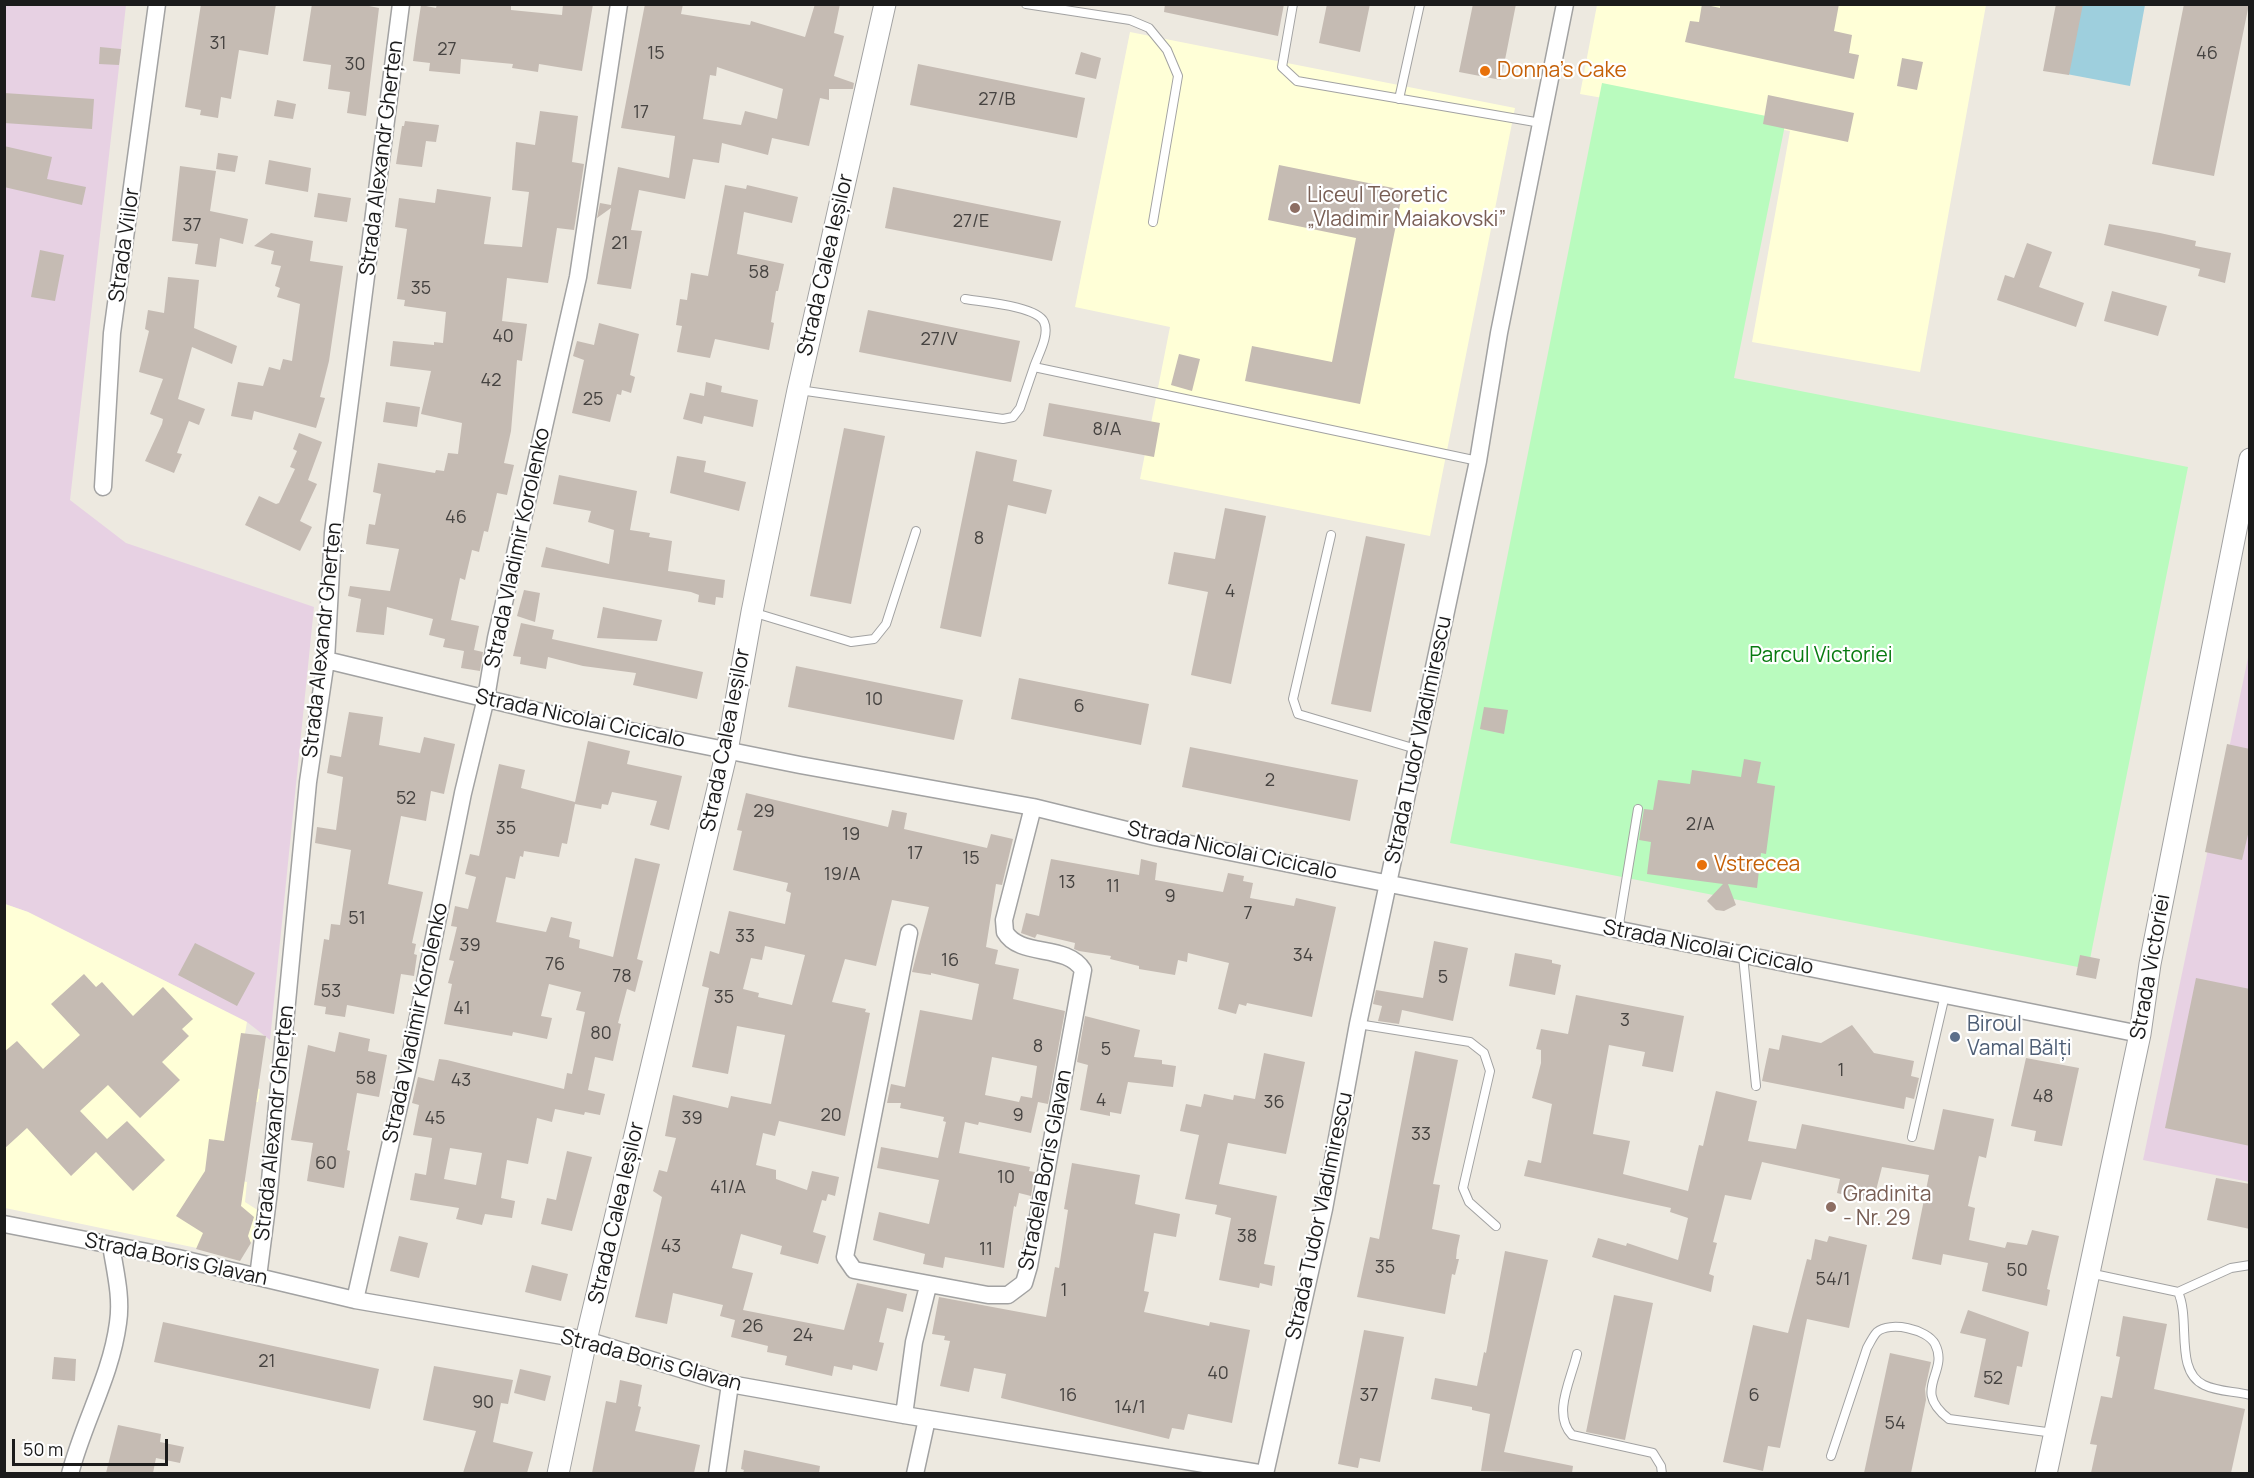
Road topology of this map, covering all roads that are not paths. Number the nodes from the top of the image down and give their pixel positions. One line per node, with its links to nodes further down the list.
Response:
1 (157, 4): 17 (street, Strada Viilor)
2 (401, 4): 21 (street, Strada Alexandr Gherțen)
3 (620, 4): 22 (street, Strada Vladimir Korolenko)
4 (885, 4): 14 (street, Strada Calea Ieșilor)
5 (1026, 4): 11 (lane)
6 (1293, 4): 9 (lane)
7 (1420, 4): 9 (lane)
8 (1564, 4): 10 (street, Strada Tudor Vladimirescu)
9 (1399, 99): 10 (lane)
10 (1541, 123): 16 (street, Strada Tudor Vladimirescu)
11 (1153, 222)
12 (965, 299): 13 (lane)
13 (1034, 367): 14 (lane); 16 (lane)
14 (798, 390): 20 (street, Strada Calea Ieșilor)
15 (2250, 459): 33 (street, Strada Victoriei)
16 (1479, 461): 23 (street, Strada Tudor Vladimirescu)
17 (103, 487)
18 (916, 531): 20 (lane)
19 (1331, 535): 23 (lane)
20 (752, 612): 24 (street, Strada Calea Ieșilor)
21 (326, 660): 22 (street, Strada Nicolai Cicicalo); 41 (street, Strada Alexandr Gherțen)
22 (486, 698): 24 (street, Strada Nicolai Cicicalo); 44 (street, Strada Vladimir Korolenko)
23 (1416, 749): 27 (street, Strada Tudor Vladimirescu)
24 (727, 751): 25 (street, Strada Nicolai Cicicalo); 45 (street, Strada Calea Ieșilor)
25 (1033, 807): 27 (street, Strada Nicolai Cicicalo); 42 (street, Stradela Boris Glavan)
26 (1638, 809): 28 (lane)
27 (1389, 883): 28 (street, Strada Nicolai Cicicalo); 32 (street, Strada Tudor Vladimirescu)
28 (1618, 930): 30 (street, Strada Nicolai Cicicalo)
29 (909, 933): 42 (street, Stradela Boris Glavan)
30 (1743, 956): 31 (street, Strada Nicolai Cicicalo); 34 (lane)
31 (1945, 994): 33 (street, Strada Nicolai Cicicalo); 35 (lane)
32 (1358, 1024): 37 (lane); 57 (street, Strada Tudor Vladimirescu)
33 (2140, 1034): 40 (street, Strada Victoriei)
34 (1756, 1086)
35 (1912, 1137)
36 (4, 1224): 38 (street, Strada Boris Glavan)
37 (1496, 1226)
38 (111, 1245): 41 (street, Strada Boris Glavan); 53 (street)
39 (2250, 1265): 43 (lane)
40 (2088, 1273): 43 (lane); 51 (street, Strada Victoriei)
41 (258, 1277): 44 (street, Strada Boris Glavan)
42 (928, 1286): 49 (street)
43 (2178, 1292): 48 (lane)
44 (355, 1300): 45 (street, Strada Boris Glavan)
45 (586, 1340): 47 (street, Strada Boris Glavan); 54 (street, Strada Calea Ieșilor)
46 (1577, 1354): 58 (lane)
47 (730, 1384): 49 (street, Strada Boris Glavan); 55 (street)
48 (2250, 1395)
49 (904, 1415): 50 (street, Strada Boris Glavan)
50 (927, 1419): 56 (street); 57 (street, Strada Boris Glavan)
51 (2055, 1433): 52 (lane); 59 (street, Strada Victoriei)
52 (1831, 1456)
53 (70, 1473)
54 (558, 1473)
55 (717, 1473)
56 (915, 1473)
57 (1265, 1473)
58 (1662, 1473)
59 (2046, 1473)

